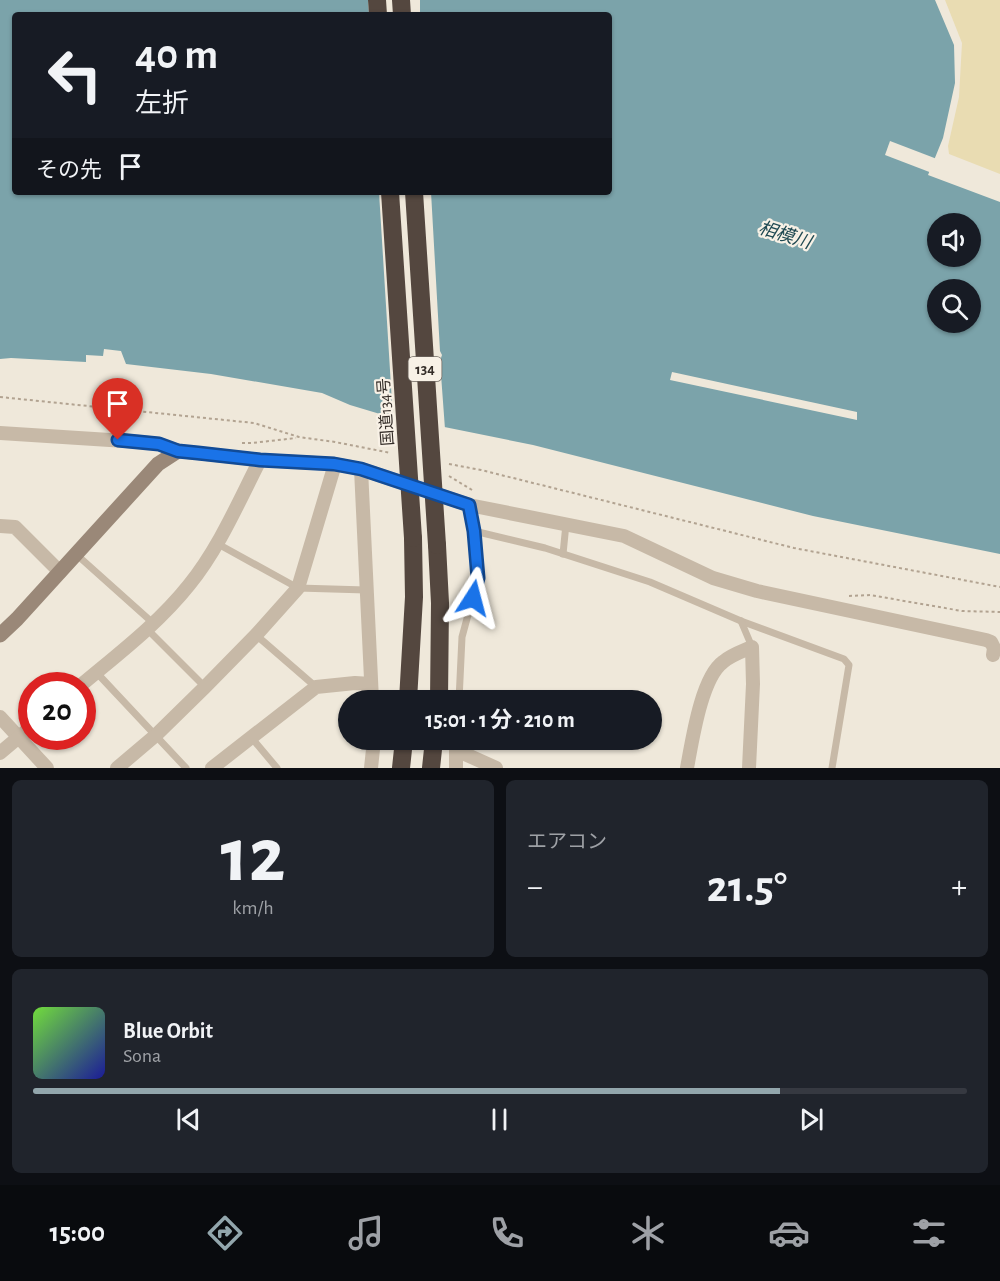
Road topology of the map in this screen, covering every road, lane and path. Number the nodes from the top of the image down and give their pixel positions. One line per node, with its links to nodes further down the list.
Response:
1 (390, 195): 39 (highway, 国道134号 / 134, bridge)
2 (414, 195): 40 (highway, 134, bridge)
3 (0, 397): 5 (path)
4 (0, 433): 7 (street)
5 (299, 438): 6 (path); 8 (path)
6 (241, 443)
7 (178, 451): 9 (street); 21 (street)
8 (399, 455)
9 (260, 460): 10 (street); 19 (street)
10 (334, 464): 12 (street); 24 (street)
11 (449, 464): 23 (path)
12 (361, 469): 14 (street); 25 (street)
13 (448, 476): 15 (path)
14 (469, 505): 15 (street); 18 (lane)
15 (495, 510): 16 (street)
16 (566, 524): 20 (lane); 26 (street)
17 (0, 526): 22 (street)
18 (474, 531): 20 (lane); 41 (lane)
19 (218, 544): 24 (lane); 29 (street)
20 (563, 554): 28 (lane)
21 (77, 555): 22 (street); 29 (lane)
22 (60, 572): 30 (street)
23 (1000, 587)
24 (298, 588): 25 (lane); 31 (street)
25 (366, 590): 35 (street)
26 (835, 608): 27 (path); 33 (street)
27 (1000, 612)
28 (741, 621): 32 (lane); 65 (lane)
29 (150, 626): 34 (street); 36 (lane)
30 (0, 635)
31 (256, 635): 36 (street); 37 (lane)
32 (752, 647): 63 (street); 64 (street)
33 (993, 655)
34 (96, 672): 43 (lane)
35 (371, 684): 37 (street); 38 (street)
36 (205, 687): 43 (street)
37 (316, 687): 45 (street)
38 (371, 690)
39 (409, 690)
40 (439, 690)
41 (459, 690)
42 (0, 717): 44 (street)
43 (156, 735): 54 (street); 55 (lane)
44 (18, 737): 52 (street)
45 (251, 737): 56 (street); 57 (lane)
46 (30, 750): 53 (street)
47 (373, 750): 58 (street)
48 (403, 750): 59 (highway)
49 (433, 750): 60 (highway)
50 (456, 750): 61 (street)
51 (465, 750): 62 (street)
52 (0, 753)
53 (47, 768)
54 (117, 768)
55 (186, 768)
56 (212, 768)
57 (277, 768)
58 (371, 768)
59 (401, 768)
60 (431, 768)
61 (456, 768)
62 (496, 768)
63 (687, 768)
64 (749, 768)
65 (832, 768)

